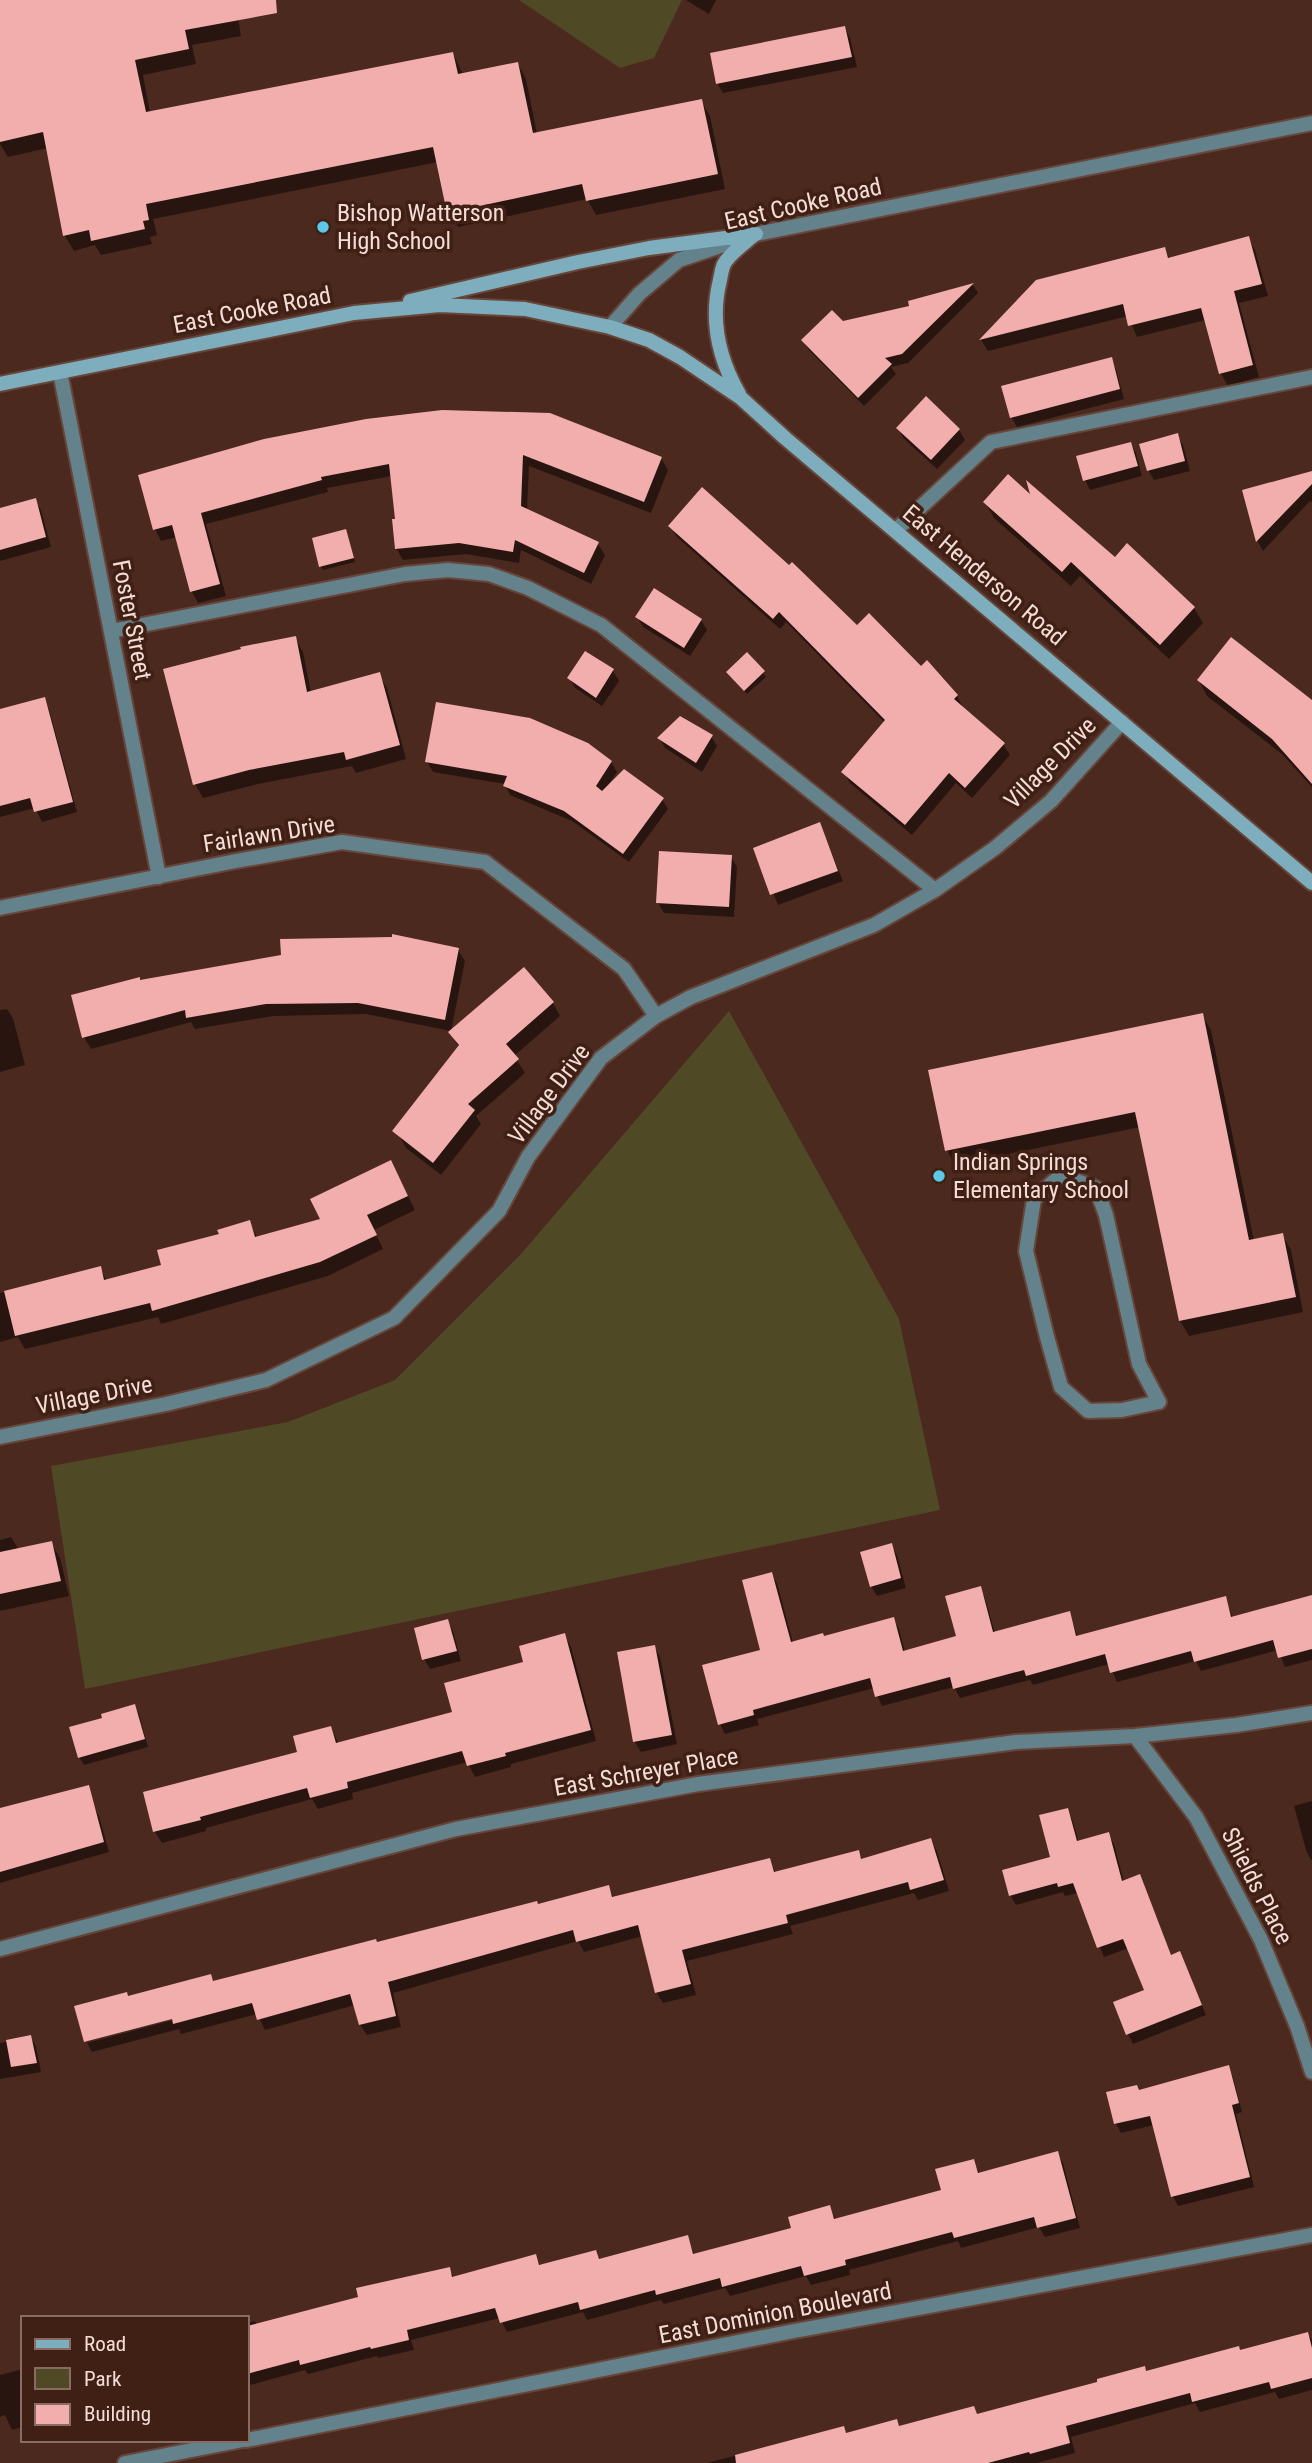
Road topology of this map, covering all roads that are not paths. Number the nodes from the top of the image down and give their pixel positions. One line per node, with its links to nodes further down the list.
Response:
1 (1312, 123): 2 (street, East Cooke Road)
2 (755, 233): 3 (main road); 4 (street, East Cooke Road); 8 (main road)
3 (354, 313): 4 (main road, East Cooke Road); 5 (main road, East Cooke Road)
4 (610, 327): 8 (main road, East Henderson Road)
5 (60, 372): 7 (main road, East Cooke Road); 10 (street, Foster Street)
6 (1312, 377): 9 (street)
7 (0, 384)
8 (741, 398): 9 (main road, East Henderson Road)
9 (896, 530): 11 (main road, East Henderson Road)
10 (111, 631): 12 (street, Foster Street); 14 (street)
11 (1122, 722): 13 (main road, East Henderson Road); 14 (street, Village Drive)
12 (159, 877): 15 (street, Fairlawn Drive); 16 (street, Fairlawn Drive)
13 (1312, 883)
14 (935, 890): 16 (street, Village Drive)
15 (0, 908)
16 (656, 1016): 18 (street, Village Drive)
17 (1159, 1402): 17 (street)
18 (0, 1437)
19 (1312, 1713): 20 (street, East Schreyer Place)
20 (1135, 1736): 21 (street, East Schreyer Place); 22 (street, Shields Place)
21 (0, 1950)
22 (1312, 2072)
23 (1312, 2235): 24 (street, East Dominion Boulevard)
24 (248, 2439)
25 (235, 2442): 26 (street, East Dominion Boulevard)
26 (125, 2463)

